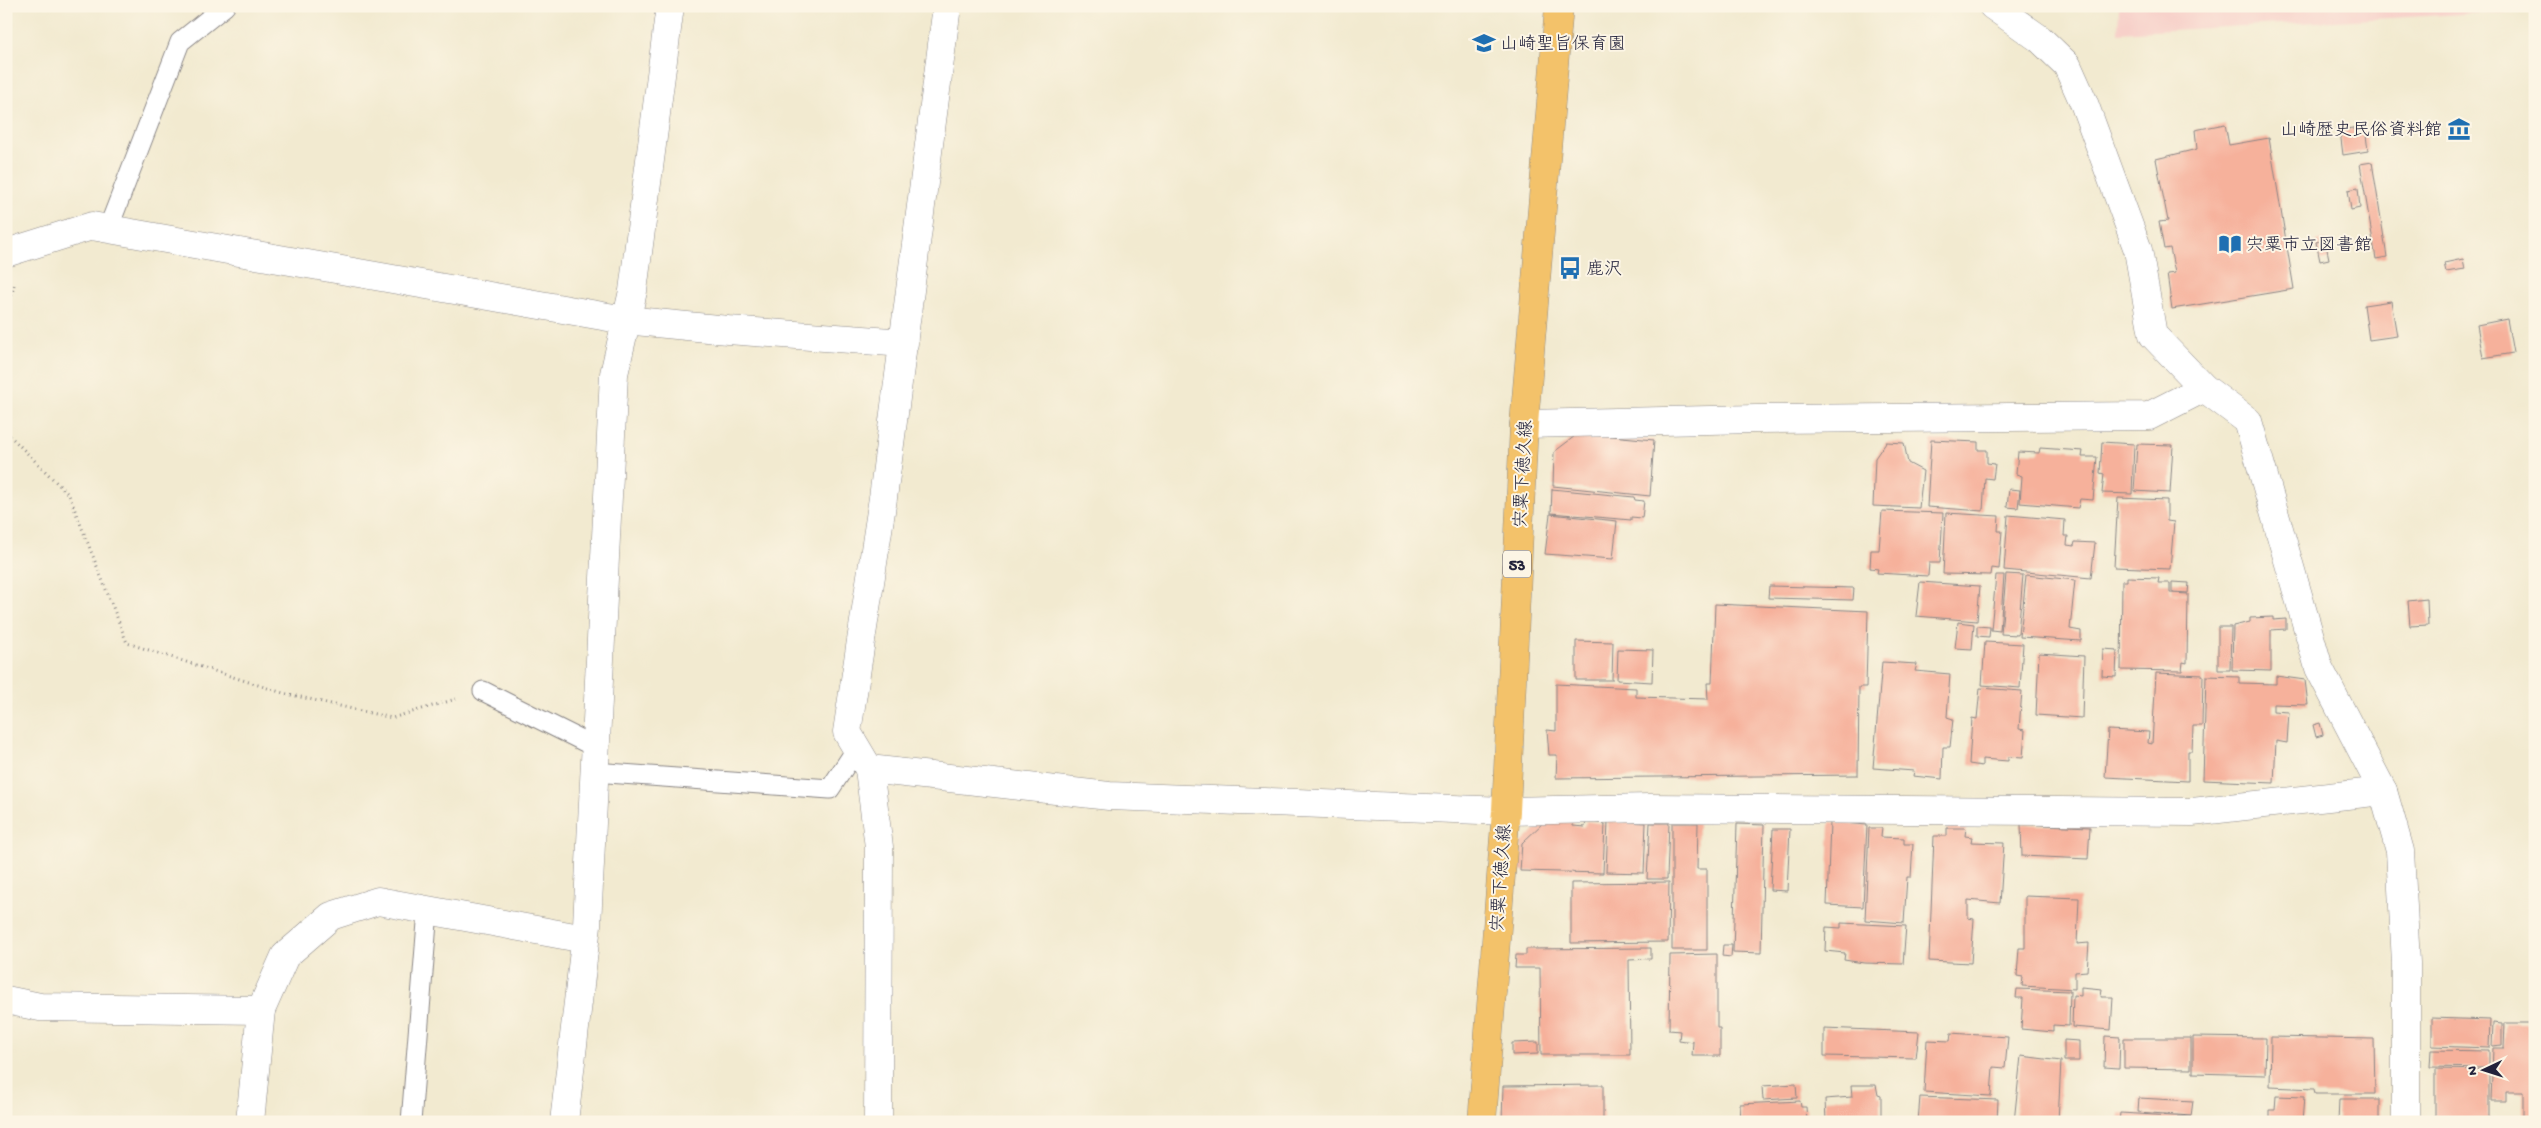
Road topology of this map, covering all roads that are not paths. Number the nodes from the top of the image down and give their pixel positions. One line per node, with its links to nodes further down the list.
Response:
1 (224, 6): 6 (lane)
2 (670, 6): 8 (street)
3 (947, 6): 9 (street)
4 (1559, 6): 11 (main road, 宍粟下徳久線 / 53)
5 (1993, 6): 10 (street)
6 (108, 228): 7 (street); 8 (street)
7 (6, 253)
8 (624, 320): 9 (street); 14 (street)
9 (904, 343): 13 (street)
10 (2204, 388): 11 (street); 15 (street)
11 (1524, 424): 16 (main road, 宍粟下徳久線 / 53)
12 (483, 690): 14 (lane)
13 (863, 759): 14 (lane); 16 (street); 24 (street)
14 (595, 760): 18 (street)
15 (2383, 791): 16 (street); 26 (street)
16 (1506, 811): 25 (main road, 宍粟下徳久線 / 53)
17 (428, 910): 18 (street); 20 (street); 22 (lane)
18 (585, 939): 23 (street)
19 (6, 1000): 20 (street)
20 (260, 1010): 21 (street)
21 (250, 1122)
22 (411, 1122)
23 (564, 1122)
24 (878, 1122)
25 (1482, 1122)
26 (2406, 1122)

